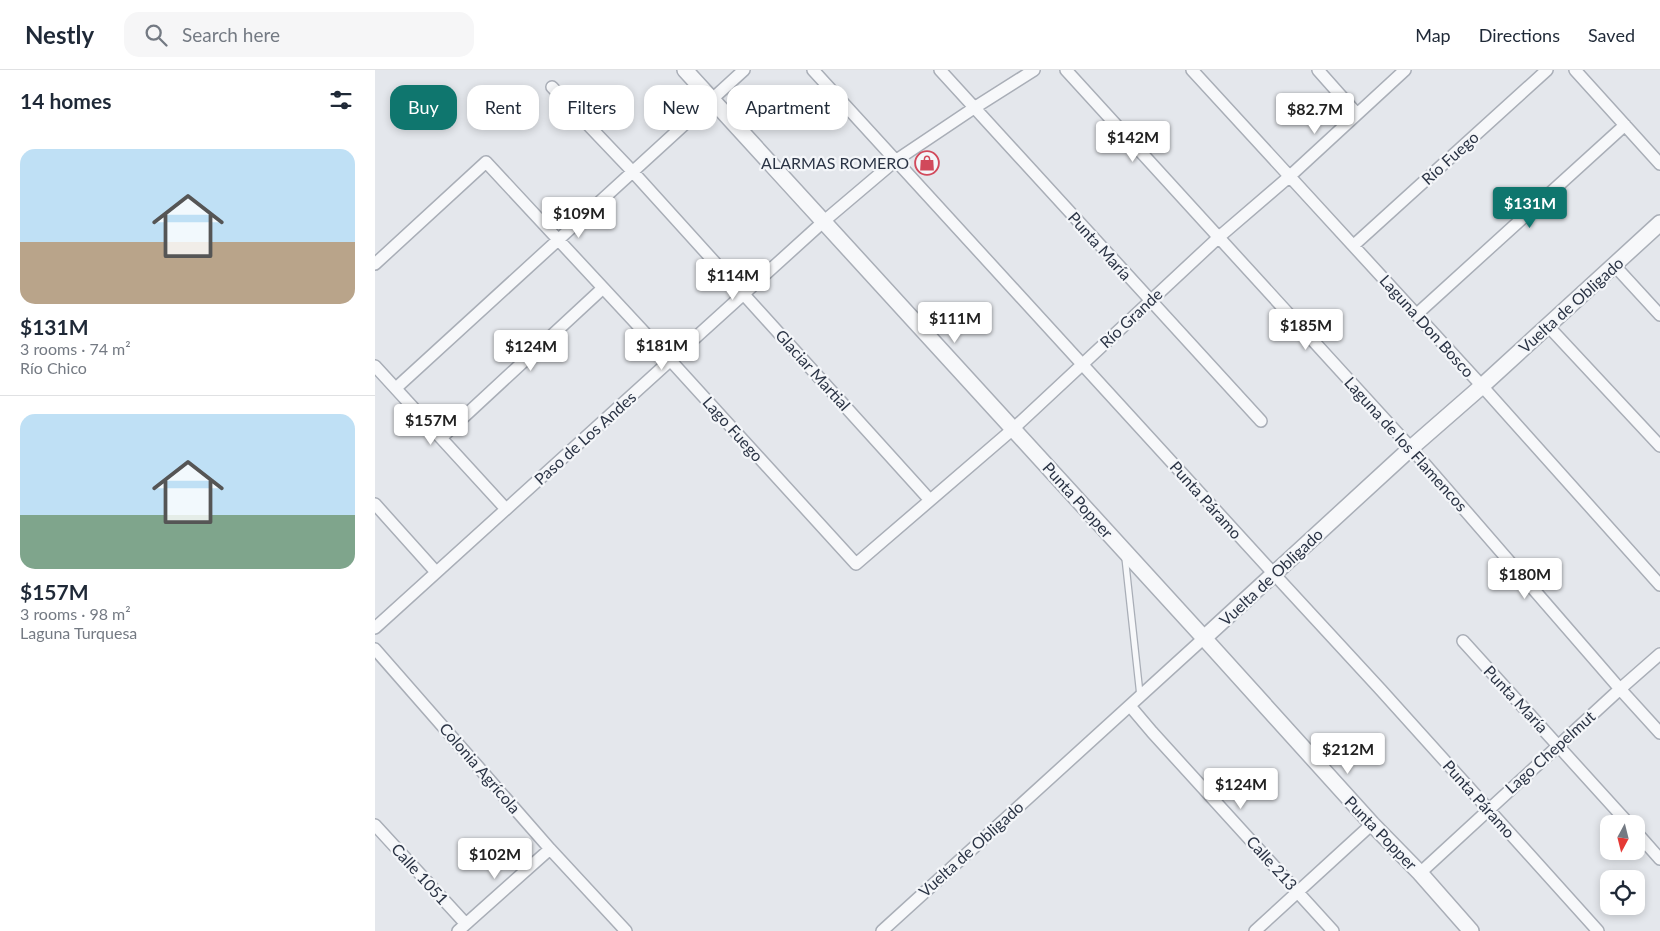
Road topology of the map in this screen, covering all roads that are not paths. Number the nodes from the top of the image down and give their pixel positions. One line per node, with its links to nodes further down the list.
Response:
1 (685, 70): 12 (street, Punta Popper)
2 (744, 70): 13 (street)
3 (813, 70): 20 (street, Punta Páramo)
4 (940, 70): 15 (street, Punta María)
5 (1034, 70): 15 (street, Paso de Los Andes)
6 (1066, 70): 26 (street, Laguna de los Flamencos)
7 (1192, 70): 23 (street, Laguna Don Bosco)
8 (1318, 70): 16 (street)
9 (1405, 70): 16 (street, Río Grande)
10 (1547, 70): 28 (street, Río Fuego)
11 (1575, 70): 17 (street)
12 (698, 85)
13 (717, 95)
14 (717, 107): 24 (street, Punta Popper)
15 (974, 108): 20 (street, Paso de Los Andes); 33 (street, Punta María)
16 (1357, 114): 23 (street, Río Grande)
17 (1625, 125): 21 (street); 34 (street)
18 (593, 130): 22 (street, Glaciar Martial)
19 (678, 130): 22 (street)
20 (895, 161): 24 (street, Paso de Los Andes); 38 (street, Punta Páramo)
21 (1660, 164)
22 (633, 172): 27 (street); 32 (street, Glaciar Martial)
23 (1290, 176): 26 (street, Río Grande); 28 (street, Laguna Don Bosco)
24 (823, 222): 32 (street, Paso de Los Andes); 43 (street, Punta Popper)
25 (1660, 223): 30 (street, Vuelta de Obligado)
26 (1219, 237): 33 (street, Río Grande); 46 (street, Laguna de los Flamencos)
27 (559, 240): 29 (street, Lago Fuego); 31 (street, Lago Fuego); 41 (street)
28 (1354, 246): 34 (street, Laguna Don Bosco)
29 (375, 264)
30 (1614, 265): 35 (street); 36 (street, Vuelta de Obligado)
31 (603, 288): 37 (street, Lago Fuego); 44 (street)
32 (743, 293): 37 (street, Paso de Los Andes); 47 (street, Glaciar Martial)
33 (1150, 301): 38 (street, Río Grande); 42 (street, Punta María)
34 (1417, 314): 40 (street, Laguna Don Bosco)
35 (1660, 314)
36 (1548, 326): 40 (street, Vuelta de Obligado); 45 (street)
37 (671, 360): 49 (street, Paso de Los Andes); 51 (street, Lago Fuego)
38 (1081, 364): 43 (street, Río Grande); 53 (street, Punta Páramo)
39 (375, 366): 41 (street)
40 (1482, 386): 46 (street, Vuelta de Obligado); 54 (street, Laguna Don Bosco)
41 (396, 388): 44 (street)
42 (1261, 421)
43 (1013, 429): 47 (street, Río Grande); 50 (street, Punta Popper)
44 (441, 438): 49 (street)
45 (1660, 446)
46 (1411, 448): 53 (street, Vuelta de Obligado); 60 (street, Laguna de los Flamencos)
47 (929, 499): 51 (street, Río Grande)
48 (375, 504): 52 (street)
49 (506, 509): 52 (street, Paso de Los Andes)
50 (1125, 552): 56 (street, Punta Popper); 61 (lane)
51 (856, 564)
52 (436, 572): 55 (street, Paso de Los Andes)
53 (1274, 574): 56 (street, Vuelta de Obligado); 65 (street, Punta Páramo)
54 (1660, 585)
55 (375, 628)
56 (1204, 638): 61 (street, Vuelta de Obligado); 67 (street, Punta Popper)
57 (1463, 641): 64 (street, Punta María)
58 (375, 649): 70 (street, Colonia Agrícola)
59 (1660, 654): 60 (street, Lago Chepelmut)
60 (1619, 689): 63 (street, Laguna de los Flamencos); 64 (street, Lago Chepelmut)
61 (1141, 697): 62 (street, Vuelta de Obligado)
62 (1130, 706): 73 (street, Calle 213); 76 (street, Vuelta de Obligado)
63 (1660, 733)
64 (1558, 745): 65 (street, Lago Chepelmut); 66 (street, Punta María)
65 (1487, 810): 72 (street, Lago Chepelmut); 80 (street, Punta Páramo)
66 (1621, 815)
67 (1372, 824): 72 (street, Punta Popper); 73 (street)
68 (375, 825): 74 (street, Calle 1051)
69 (1645, 842): 71 (street)
70 (550, 849): 74 (street); 75 (street, Colonia Agrícola)
71 (1660, 859)
72 (1420, 873): 79 (street, Punta Popper)
73 (1298, 892): 77 (street); 78 (street, Calle 213)
74 (461, 927)
75 (626, 931)
76 (882, 931)
77 (1255, 931)
78 (1333, 931)
79 (1471, 931)
80 (1598, 931)

